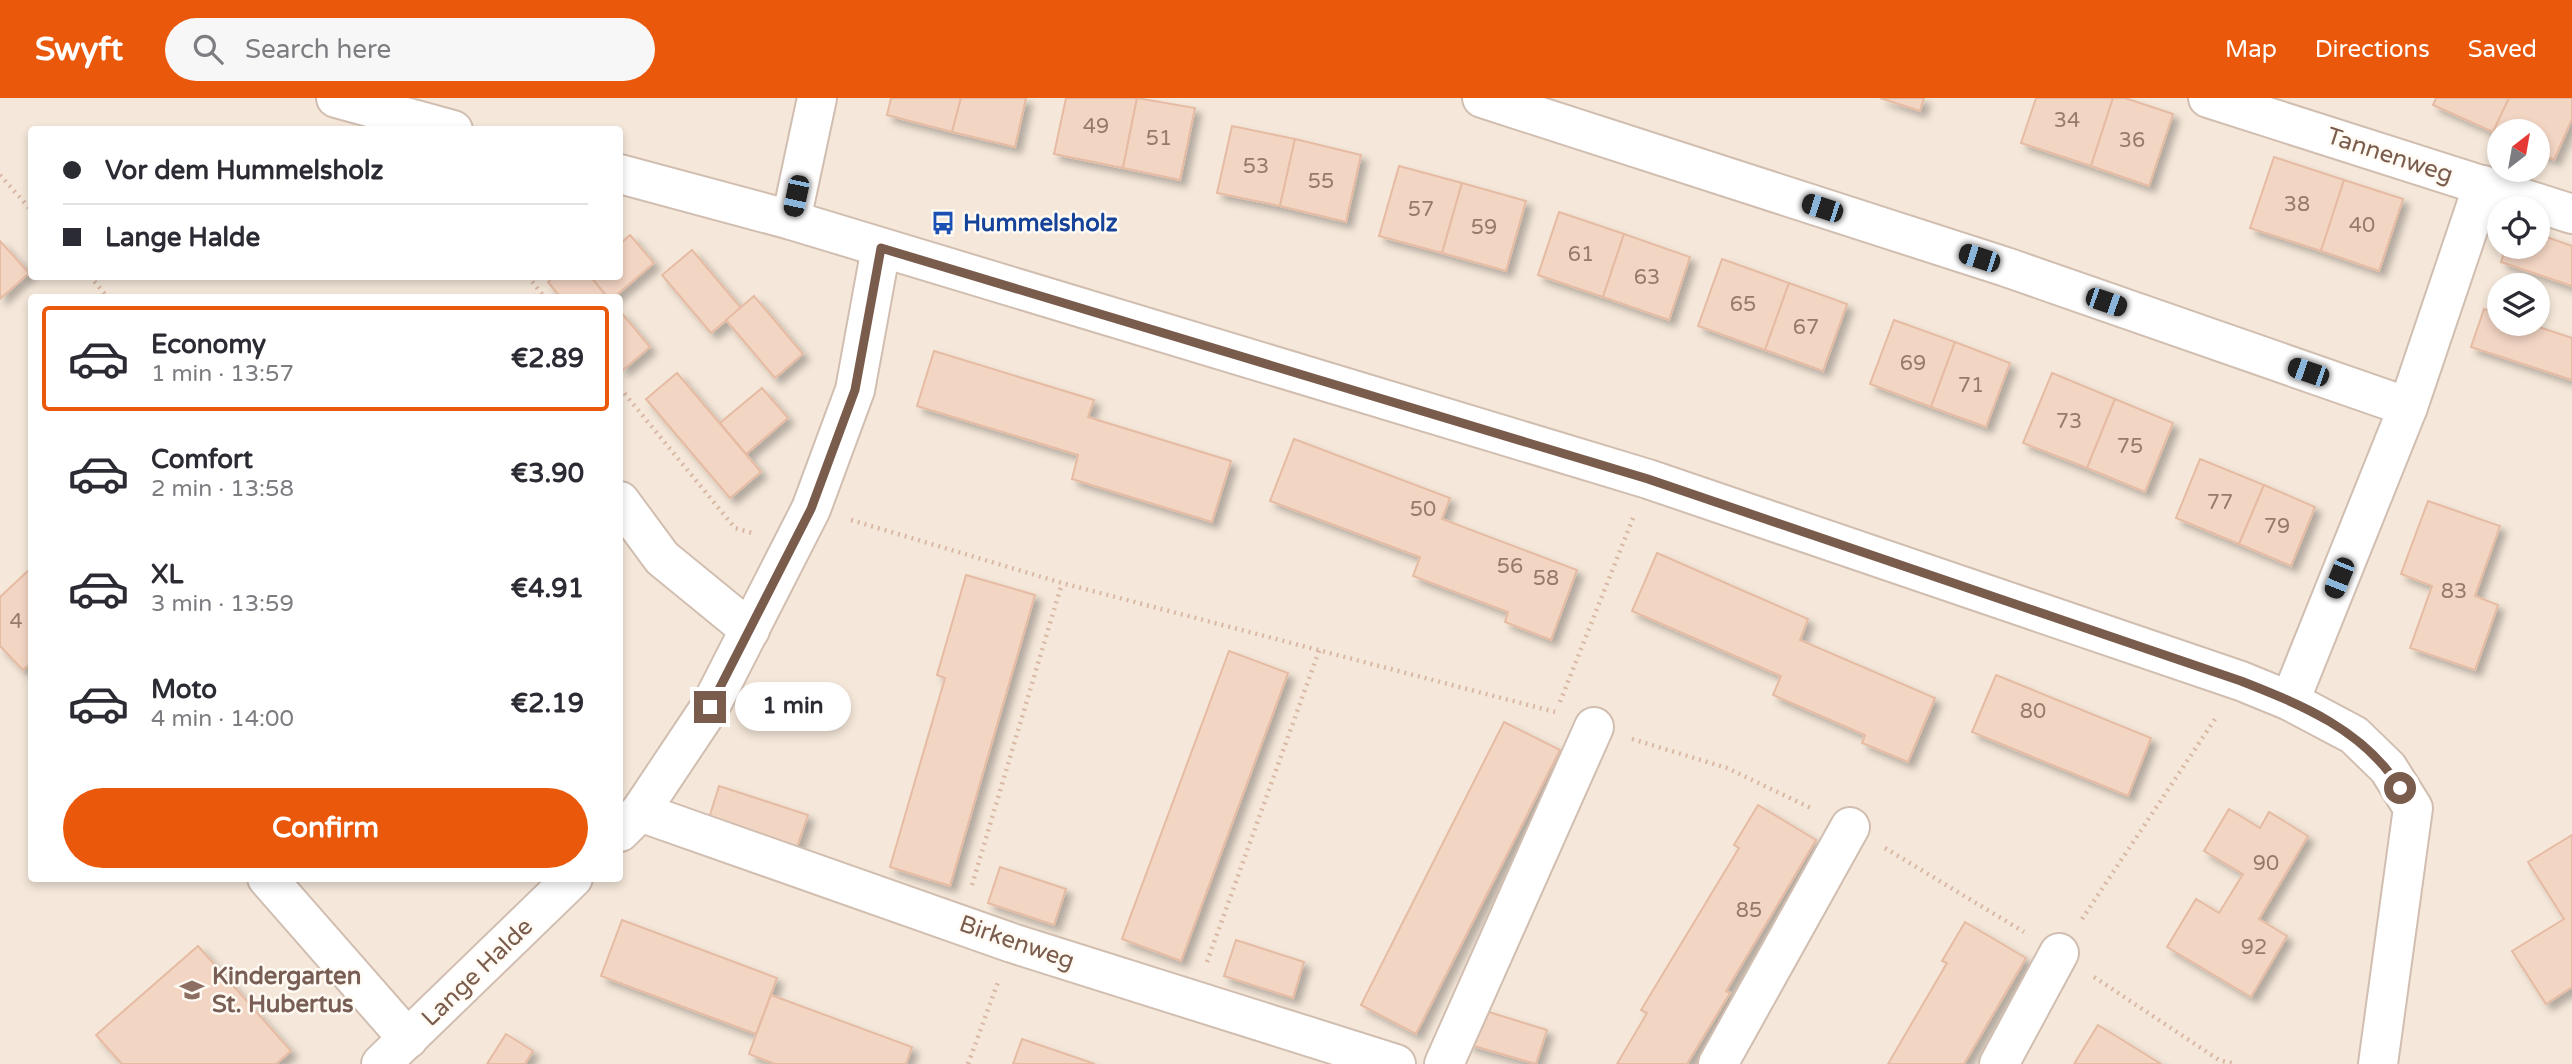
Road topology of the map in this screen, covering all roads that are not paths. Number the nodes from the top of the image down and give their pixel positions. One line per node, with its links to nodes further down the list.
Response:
1 (335, 98): 5 (street)
2 (817, 98): 9 (street)
3 (1482, 98): 11 (street)
4 (2208, 98): 7 (street, Tannenweg)
5 (438, 126)
6 (623, 175): 9 (street)
7 (2483, 185): 8 (street, Tannenweg); 11 (street)
8 (2572, 214)
9 (791, 220): 10 (street)
10 (881, 248): 13 (street); 14 (street)
11 (2408, 407): 14 (street)
12 (623, 505): 13 (street)
13 (750, 630): 16 (street)
14 (2290, 701): 26 (street)
15 (1594, 727): 23 (street)
16 (630, 822): 22 (street, Birkenweg)
17 (1850, 827): 24 (street)
18 (270, 882): 21 (street)
19 (569, 882): 21 (street, Lange Halde)
20 (2059, 953): 25 (street)
21 (395, 1051)
22 (1396, 1064)
23 (1444, 1064)
24 (1718, 1064)
25 (1999, 1064)
26 (2378, 1064)

